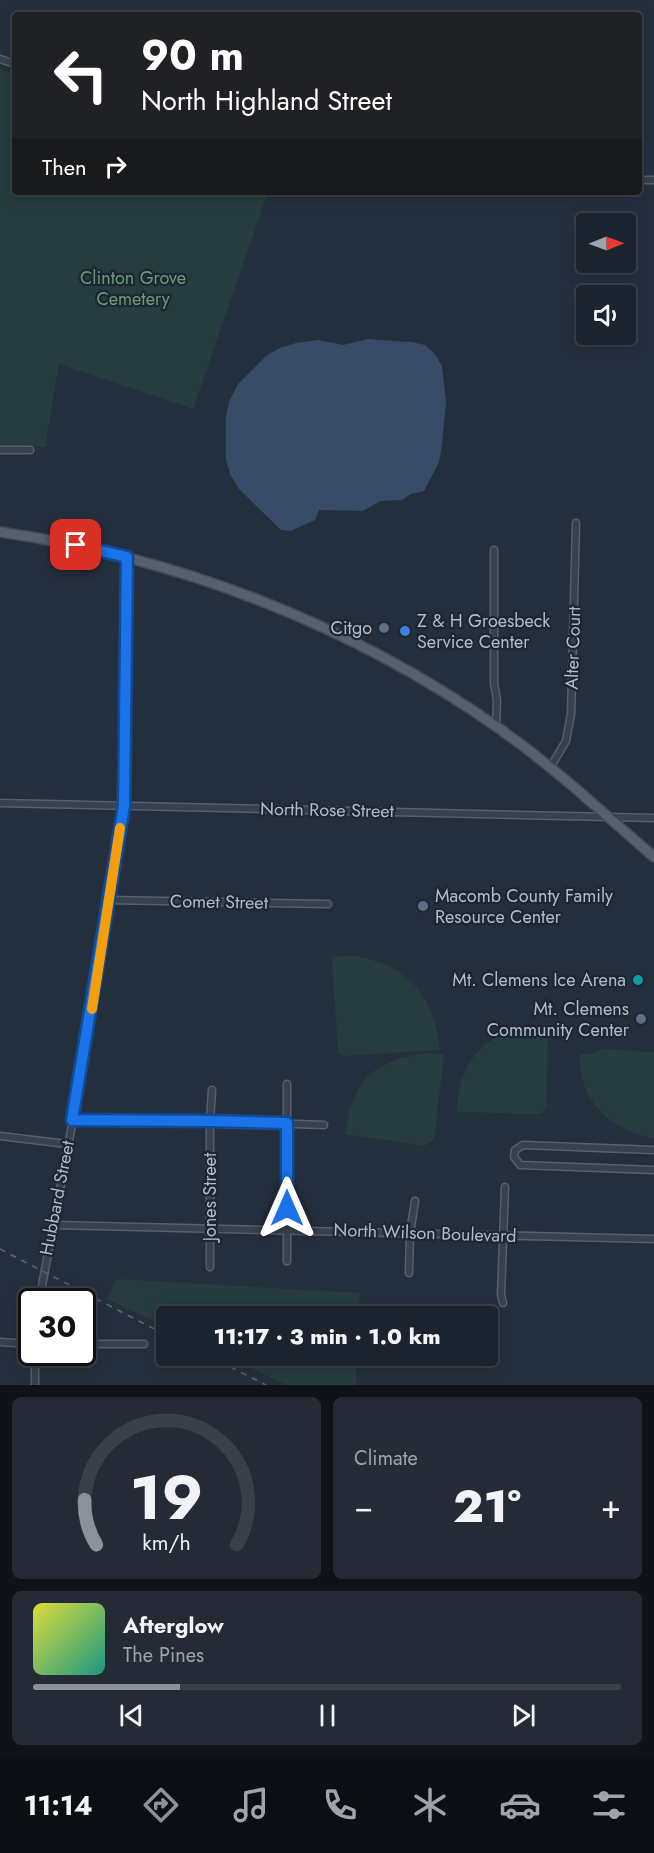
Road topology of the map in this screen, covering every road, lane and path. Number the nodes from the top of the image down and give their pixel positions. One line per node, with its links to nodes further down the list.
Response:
1 (0, 450): 2 (street)
2 (30, 450)
3 (576, 523): 8 (street, Alter Court)
4 (0, 532): 6 (main road)
5 (494, 550): 7 (street)
6 (127, 557): 7 (main road); 10 (street, Hubbard Street)
7 (496, 726): 8 (main road)
8 (550, 768): 11 (main road)
9 (0, 802): 10 (street, North Rose Street)
10 (124, 806): 11 (street, North Rose Street); 14 (street, Hubbard Street)
11 (607, 817): 12 (street, North Rose Street); 13 (main road)
12 (654, 818)
13 (654, 857)
14 (109, 900): 15 (street, Comet Street); 18 (street, Hubbard Street)
15 (328, 904)
16 (287, 1084): 20 (street)
17 (212, 1090): 19 (street, Jones Street)
18 (72, 1120): 19 (street); 23 (street, Hubbard Street)
19 (210, 1121): 20 (street); 29 (street, Jones Street)
20 (287, 1123): 21 (street); 30 (street)
21 (324, 1125)
22 (0, 1136): 23 (street)
23 (68, 1144): 28 (street, Hubbard Street)
24 (654, 1150): 25 (street)
25 (654, 1170)
26 (505, 1186): 32 (street)
27 (416, 1201): 31 (street)
28 (52, 1225): 29 (street, North Wilson Boulevard); 37 (street, Hubbard Street)
29 (211, 1228): 30 (street, North Wilson Boulevard); 35 (street, Jones Street)
30 (287, 1229): 31 (street, North Wilson Boulevard); 34 (street)
31 (410, 1233): 32 (street, North Wilson Boulevard); 36 (street)
32 (504, 1236): 33 (street, North Wilson Boulevard); 38 (street)
33 (654, 1239)
34 (287, 1261)
35 (210, 1267)
36 (409, 1273)
37 (41, 1288)
38 (503, 1303)
39 (0, 1342): 40 (street)
40 (18, 1343)
41 (96, 1344): 42 (street)
42 (144, 1344)
43 (35, 1366): 44 (street)
44 (35, 1385)

